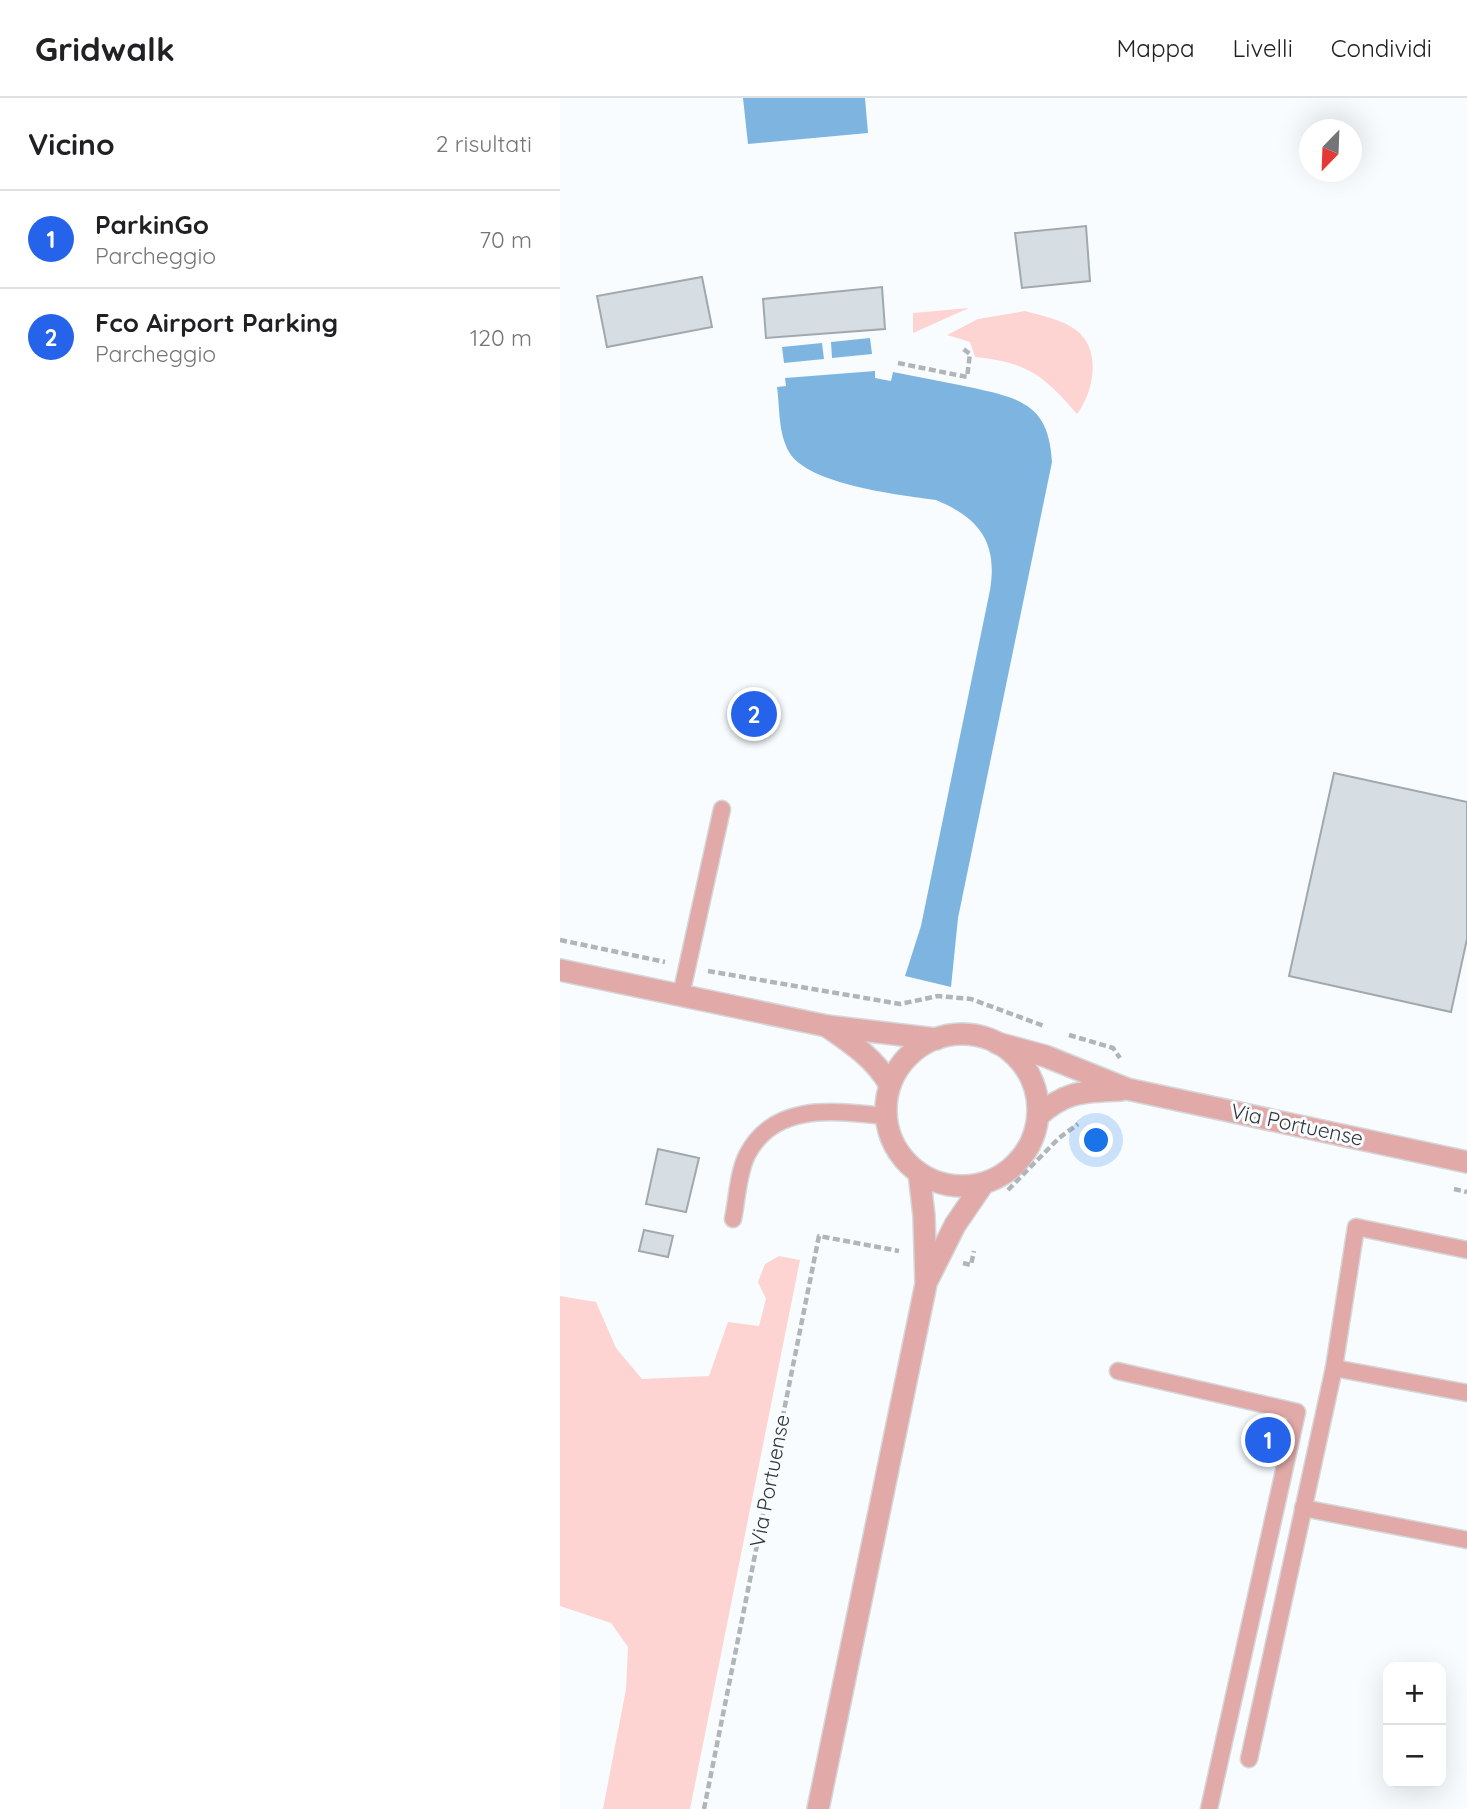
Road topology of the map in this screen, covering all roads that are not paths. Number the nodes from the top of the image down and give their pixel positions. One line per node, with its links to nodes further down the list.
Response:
1 (723, 809): 3 (lane)
2 (560, 970): 3 (street)
3 (681, 995): 4 (street)
4 (827, 1026): 5 (street); 7 (street)
5 (936, 1039): 6 (street); 7 (street)
6 (998, 1043): 8 (street, Via Portuense); 10 (street)
7 (890, 1085): 9 (street)
8 (1127, 1089): 10 (street, Via Portuense); 11 (street, Via Portuense)
9 (884, 1116): 12 (street); 14 (lane)
10 (1038, 1116): 13 (street)
11 (1467, 1162)
12 (919, 1173): 13 (street); 16 (street)
13 (991, 1191): 16 (street)
14 (733, 1219)
15 (1467, 1250): 17 (lane)
16 (926, 1284): 23 (street)
17 (1334, 1368): 19 (lane); 20 (lane)
18 (1118, 1371): 24 (lane)
19 (1467, 1393)
20 (1303, 1508): 21 (lane); 22 (lane)
21 (1467, 1540)
22 (1249, 1759)
23 (818, 1809)
24 (1209, 1809)

